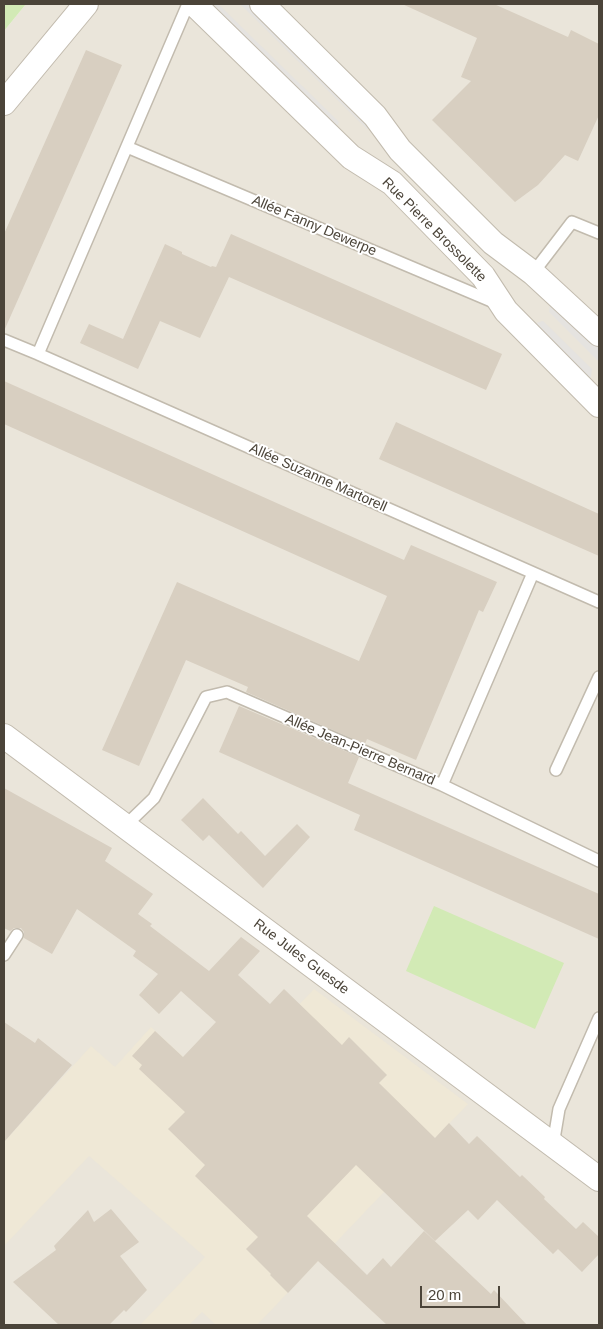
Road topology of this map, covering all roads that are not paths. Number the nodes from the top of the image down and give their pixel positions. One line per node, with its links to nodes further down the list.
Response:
1 (86, 4): 5 (street)
2 (188, 4): 6 (lane)
3 (194, 4): 9 (street, Rue Pierre Brossolette)
4 (262, 4): 8 (street)
5 (4, 103)
6 (127, 147): 9 (lane, Allée Fanny Dewerpe); 12 (lane)
7 (599, 233): 8 (lane)
8 (533, 273): 10 (street)
9 (502, 305): 13 (street, Rue Pierre Brossolette)
10 (599, 334)
11 (4, 340): 12 (lane)
12 (38, 354): 16 (lane, Allée Suzanne Martorell)
13 (568, 374): 14 (street, Rue Pierre Brossolette); 15 (street)
14 (599, 405)
15 (599, 409)
16 (533, 573): 17 (lane, Allée Suzanne Martorell); 21 (lane, Allée Jean-Pierre Bernard)
17 (599, 602)
18 (599, 677): 20 (lane)
19 (4, 736): 22 (street, Rue Jules Guesde)
20 (556, 770)
21 (442, 785): 22 (lane, Allée Jean-Pierre Bernard); 23 (lane)
22 (125, 826): 27 (street, Rue Jules Guesde)
23 (599, 860)
24 (18, 935): 25 (lane)
25 (4, 955)
26 (599, 1018): 27 (lane)
27 (553, 1144): 28 (street, Rue Jules Guesde)
28 (599, 1179)

